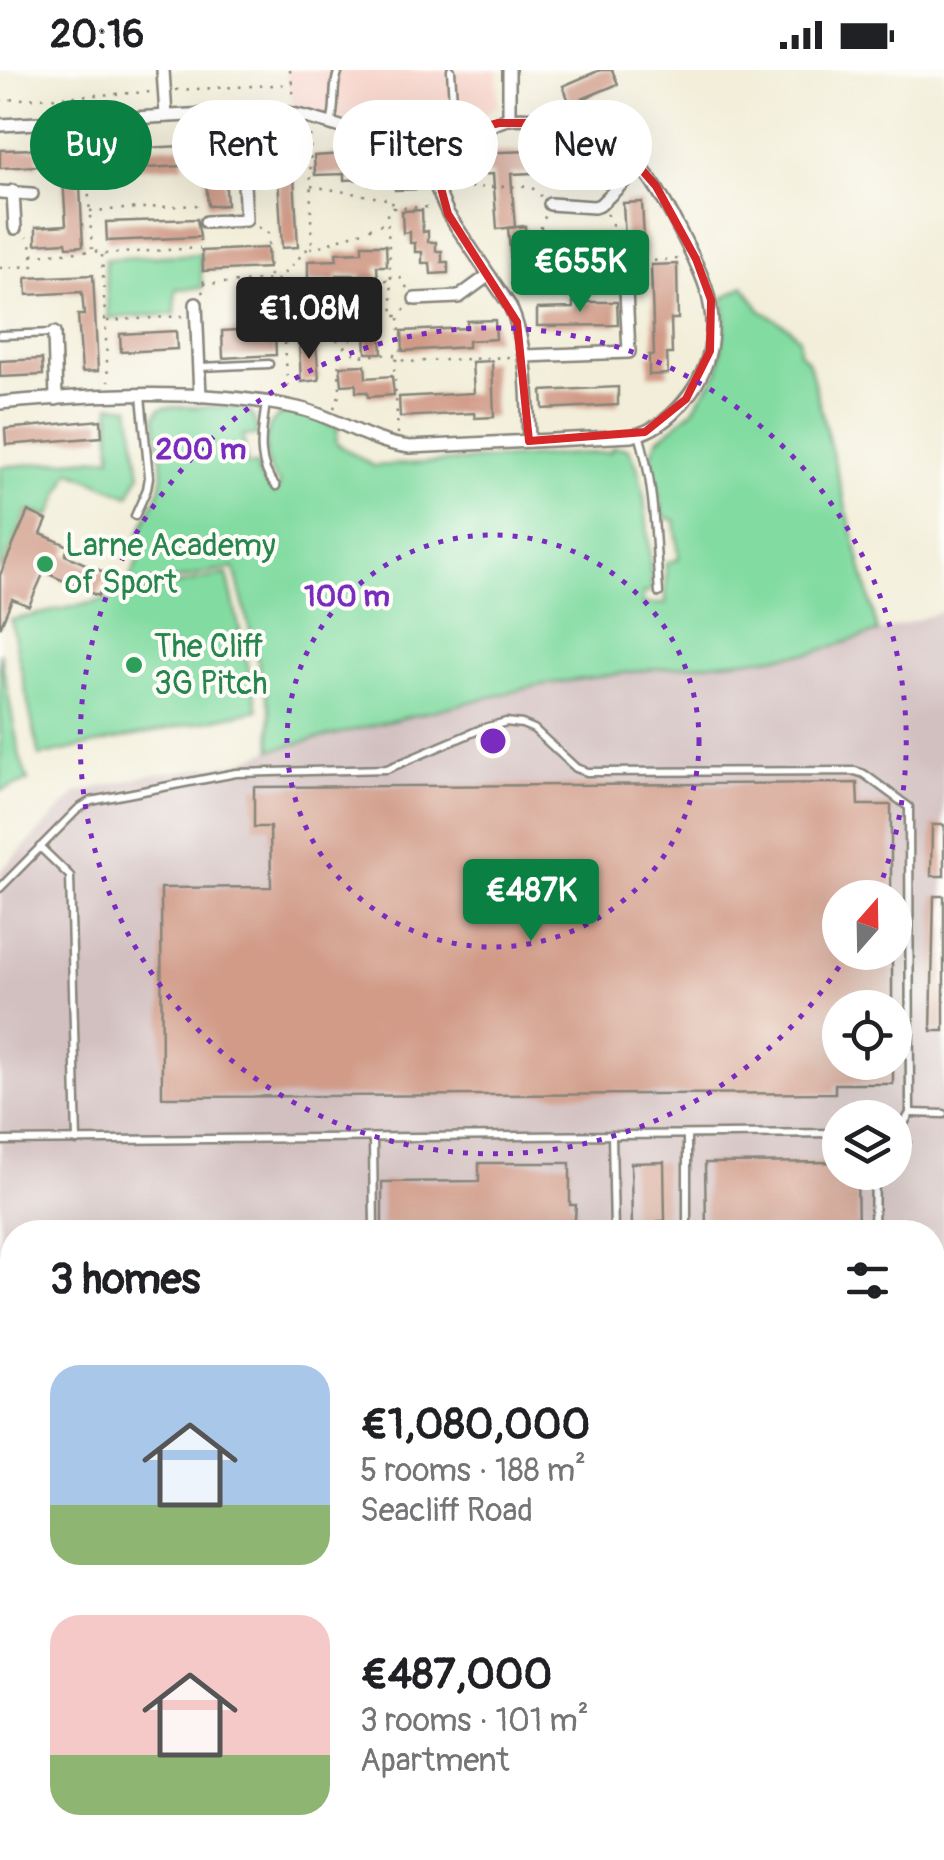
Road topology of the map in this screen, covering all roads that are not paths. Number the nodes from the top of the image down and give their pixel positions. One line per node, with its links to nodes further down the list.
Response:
1 (163, 70): 6 (street)
2 (338, 70): 12 (lane)
3 (451, 70): 5 (lane)
4 (509, 70): 8 (street)
5 (453, 100)
6 (166, 116): 7 (street); 13 (street)
7 (172, 116)
8 (509, 119): 9 (street); 11 (street)
9 (518, 119)
10 (313, 120): 12 (street)
11 (498, 122)
12 (330, 124): 14 (street)
13 (0, 125)
14 (333, 125)
15 (652, 180): 38 (street)
16 (244, 190): 22 (street)
17 (437, 190): 25 (street)
18 (616, 190): 21 (street)
19 (6, 192): 20 (street); 23 (street)
20 (32, 194)
21 (550, 204)
22 (206, 222)
23 (15, 228)
24 (614, 271): 30 (street)
25 (489, 275): 26 (street); 30 (street)
26 (415, 298)
27 (196, 310): 32 (street)
28 (54, 332): 29 (lane); 35 (street)
29 (0, 335)
30 (525, 356): 39 (street)
31 (270, 364): 32 (lane)
32 (199, 367): 34 (street)
33 (141, 396): 34 (street); 35 (street); 41 (lane)
34 (200, 396): 36 (street)
35 (56, 399): 37 (street)
36 (266, 402): 39 (street); 40 (lane)
37 (0, 404)
38 (639, 434): 39 (street); 42 (lane)
39 (529, 441)
40 (276, 486)
41 (135, 516)
42 (659, 593)
43 (40, 847): 44 (lane); 45 (lane); 52 (lane)
44 (0, 888)
45 (910, 1100)
46 (912, 1114): 47 (lane)
47 (944, 1114)
48 (822, 1134): 49 (lane)
49 (687, 1135): 50 (lane); 57 (lane)
50 (612, 1136): 51 (lane); 56 (lane)
51 (373, 1138): 52 (lane); 55 (lane)
52 (77, 1141): 53 (lane)
53 (0, 1142)
54 (875, 1190): 58 (lane)
55 (374, 1220)
56 (614, 1220)
57 (687, 1220)
58 (874, 1220)

